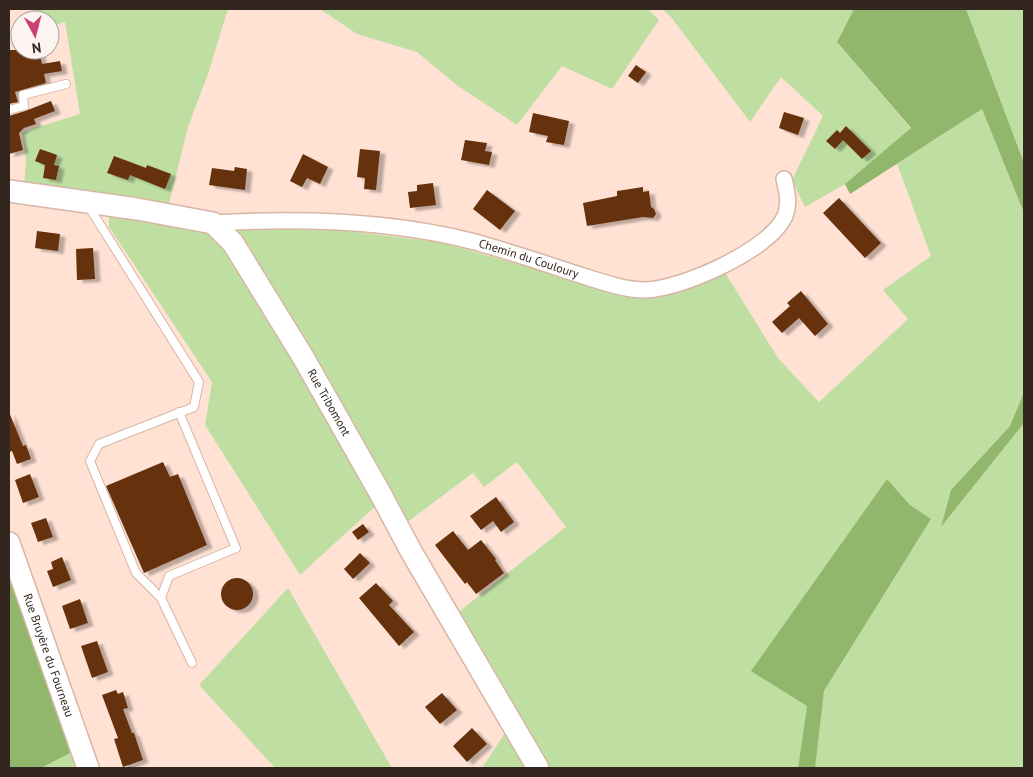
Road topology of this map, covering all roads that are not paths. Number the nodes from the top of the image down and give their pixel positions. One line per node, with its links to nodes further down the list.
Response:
1 (66, 84): 2 (lane)
2 (9, 110)
3 (784, 179): 6 (street, Chemin du Couloury)
4 (9, 191): 5 (street)
5 (86, 202): 6 (street); 7 (lane)
6 (213, 223): 12 (street, Rue Tribomont)
7 (179, 412): 9 (lane); 9 (lane)
8 (9, 543): 11 (street, Rue Bruyère du Fourneau)
9 (161, 598): 10 (lane)
10 (192, 663)
11 (88, 768)
12 (538, 768)

